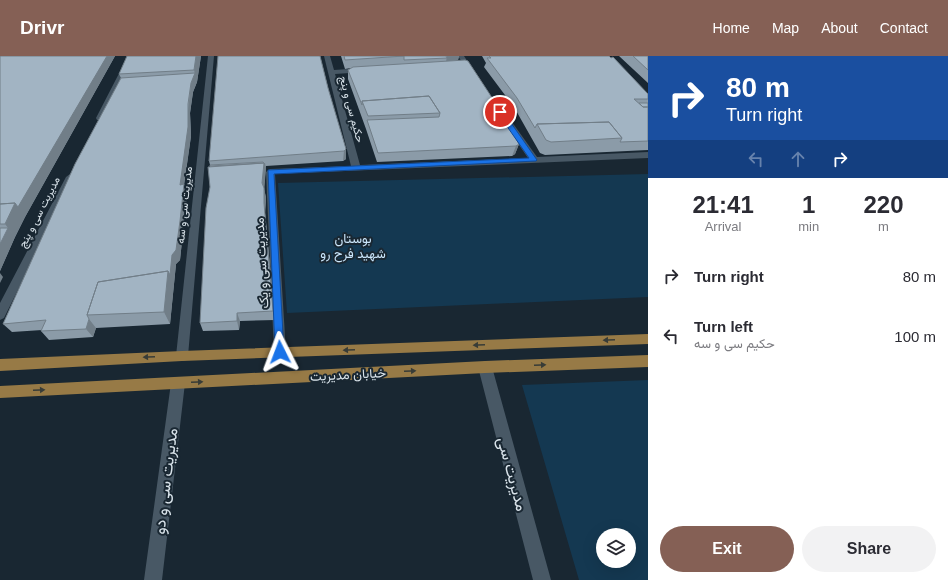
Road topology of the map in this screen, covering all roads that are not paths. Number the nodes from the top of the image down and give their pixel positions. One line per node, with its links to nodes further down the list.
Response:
1 (131, 56): 9 (street)
2 (211, 56): 17 (street, مدیریت سی و سه)
3 (327, 56): 6 (street, حکیم سی و پنج)
4 (461, 56): 7 (street)
5 (370, 69): 6 (street)
6 (331, 72): 13 (street, حکیم سی و پنج)
7 (479, 83)
8 (493, 102): 11 (street)
9 (96, 126)
10 (648, 155): 11 (street)
11 (534, 160): 13 (street)
12 (74, 168): 14 (street, مدیریت سی و پنج)
13 (356, 168): 16 (street, مدیریت سی و یک)
14 (0, 315)
15 (648, 339): 16 (main road, خیابان مدیریت, one-way to 16)
16 (280, 352): 17 (main road, خیابان مدیریت)
17 (182, 356): 19 (main road, خیابان مدیریت, one-way to 19)
18 (648, 361): 20 (main road, خیابان مدیریت, one-way to 18)
19 (0, 365)
20 (485, 367): 21 (main road, خیابان مدیریت, one-way to 20); 24 (street, مدیریت سی)
21 (178, 383): 22 (main road, خیابان مدیریت, one-way to 21); 23 (street, مدیریت سی و دو)
22 (0, 392)
23 (154, 580)
24 (542, 580)

